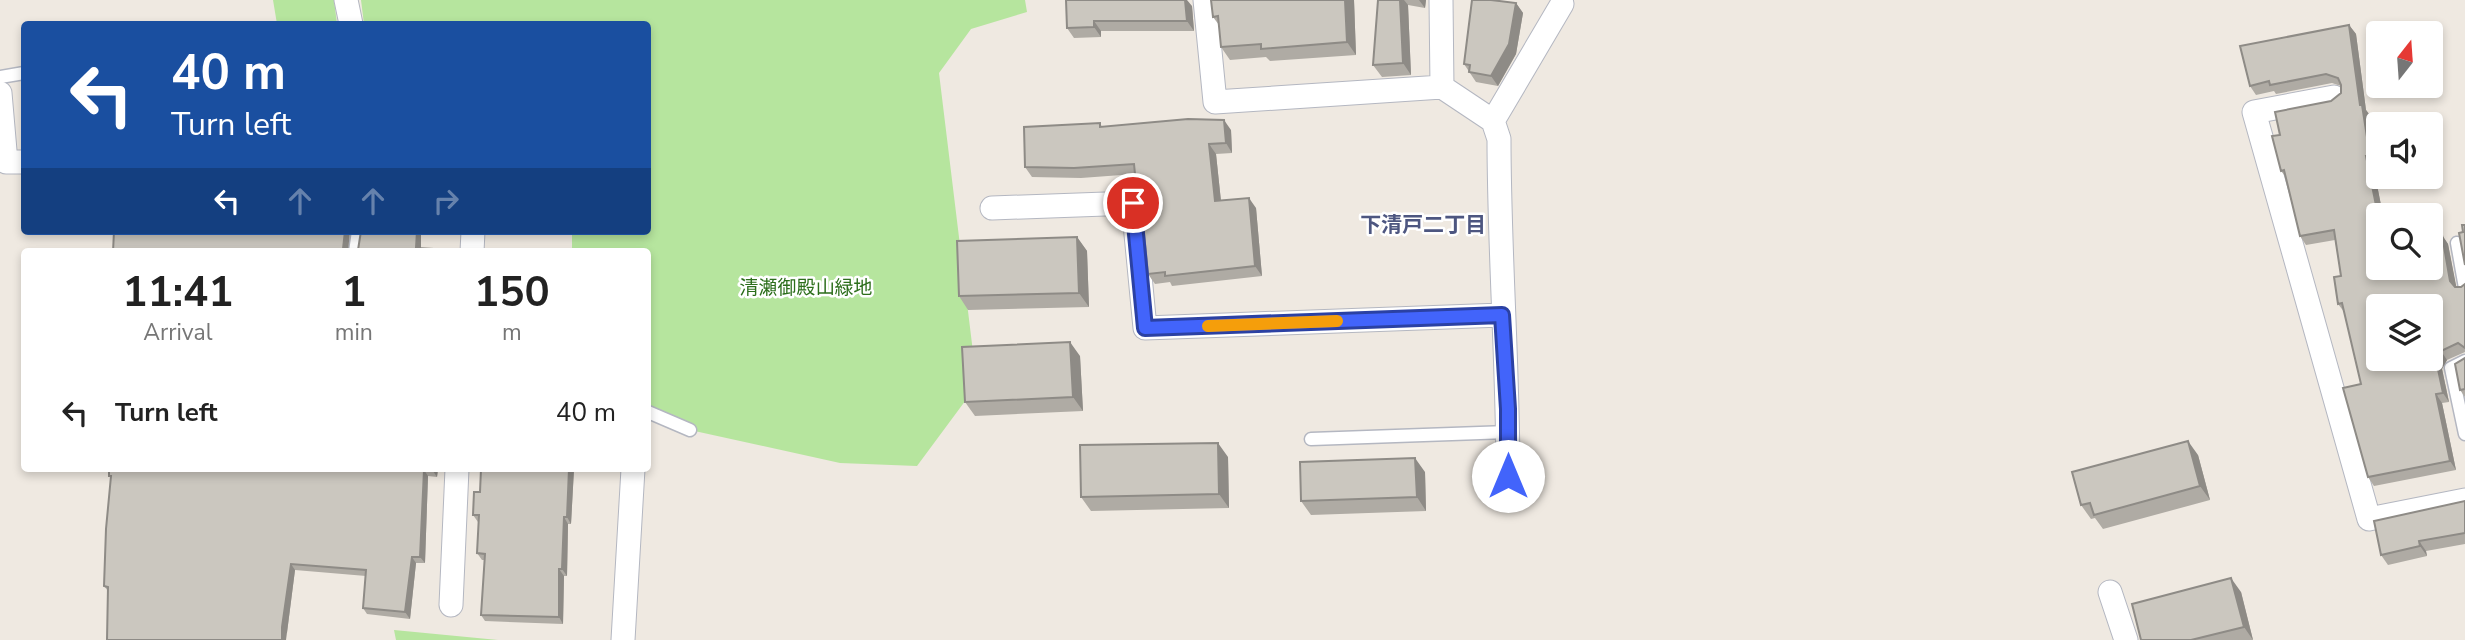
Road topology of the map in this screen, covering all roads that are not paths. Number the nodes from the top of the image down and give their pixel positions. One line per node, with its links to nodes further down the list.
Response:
1 (346, 0): 5 (street)
2 (1205, 0): 8 (street)
3 (1441, 0): 8 (street)
4 (1562, 4): 11 (street)
5 (350, 21)
6 (21, 73): 7 (lane)
7 (0, 76)
8 (1442, 88): 11 (street)
9 (0, 93): 12 (street)
10 (2333, 97): 26 (street)
11 (1493, 121): 16 (street)
12 (21, 162)
13 (992, 208): 16 (street)
14 (2457, 243): 15 (lane)
15 (2465, 288)
16 (1502, 315): 20 (street)
17 (2465, 361): 21 (lane)
18 (651, 413): 19 (lane)
19 (690, 430)
20 (1508, 432): 22 (lane); 25 (street)
21 (2465, 434)
22 (1311, 439)
23 (457, 472): 28 (street)
24 (633, 472): 29 (street)
25 (1508, 476)
26 (2465, 500)
27 (2110, 592): 30 (street)
28 (451, 605)
29 (623, 640)
30 (2126, 640)

